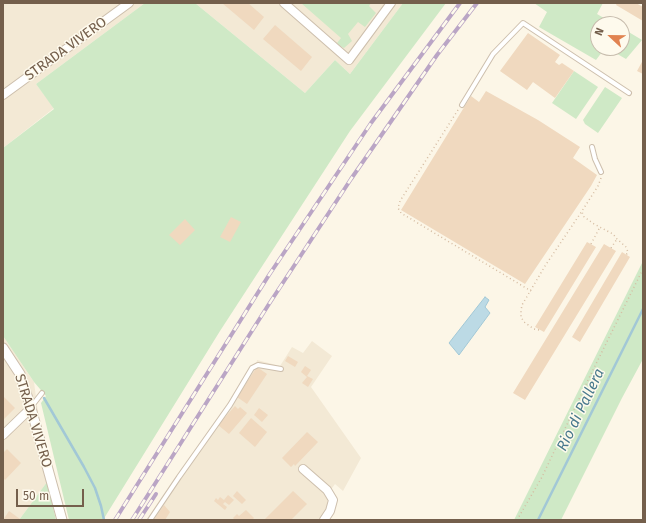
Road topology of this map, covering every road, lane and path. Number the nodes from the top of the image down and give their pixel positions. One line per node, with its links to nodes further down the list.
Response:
1 (128, 3): 5 (street, STRADA VIVERO)
2 (284, 3): 3 (street)
3 (391, 3)
4 (629, 93): 6 (lane)
5 (3, 95)
6 (462, 105): 16 (path)
7 (592, 148): 8 (lane)
8 (601, 172): 9 (path)
9 (582, 210): 10 (path); 16 (path)
10 (600, 227): 11 (path); 12 (path)
11 (616, 239): 13 (path); 14 (path)
12 (591, 244)
13 (611, 248)
14 (626, 255)
15 (643, 268): 27 (path)
16 (531, 291): 17 (path)
17 (539, 330)
18 (3, 348): 21 (street, STRADA VIVERO)
19 (281, 369): 25 (lane)
20 (42, 393): 21 (lane)
21 (31, 408): 22 (street); 24 (street, STRADA VIVERO)
22 (3, 436)
23 (303, 469): 26 (street)
24 (62, 520)
25 (150, 520)
26 (324, 520)
27 (517, 520)

